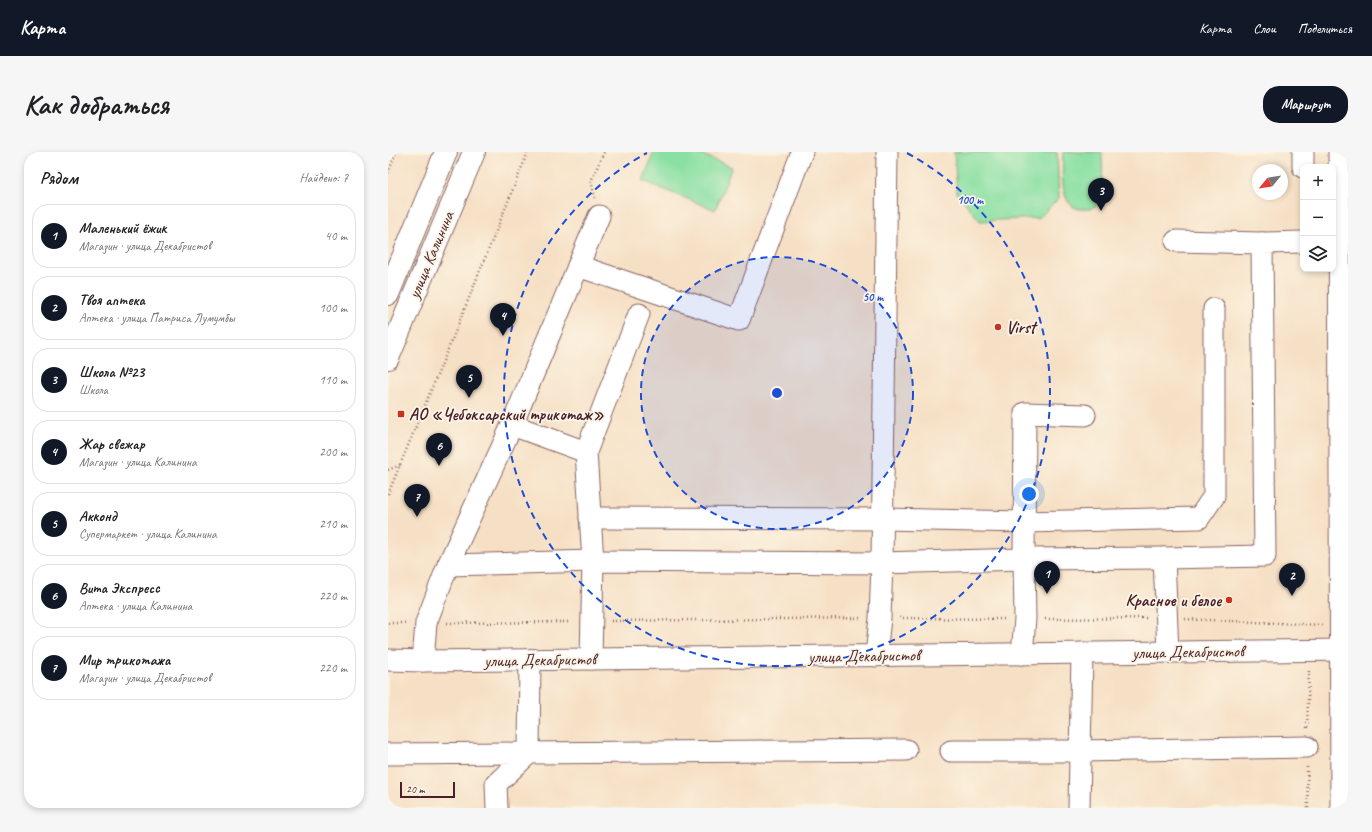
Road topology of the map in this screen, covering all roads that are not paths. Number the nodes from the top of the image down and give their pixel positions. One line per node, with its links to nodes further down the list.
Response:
1 (446, 152): 15 (main road, улица Калинина)
2 (474, 152): 18 (main road, улица Калинина)
3 (802, 152): 13 (street)
4 (888, 152): 24 (street)
5 (1303, 152): 6 (street)
6 (1303, 164)
7 (1342, 164): 12 (street)
8 (599, 216): 13 (street)
9 (1176, 241): 11 (street)
10 (1300, 242): 11 (street)
11 (1262, 243): 26 (street)
12 (1336, 245): 14 (street)
13 (578, 266): 20 (street)
14 (1344, 291): 22 (street)
15 (388, 294)
16 (1214, 309): 25 (street)
17 (638, 314): 21 (street)
18 (388, 358)
19 (1085, 415): 25 (street)
20 (512, 425): 21 (street); 30 (street)
21 (586, 452): 23 (street)
22 (1344, 476): 31 (street)
23 (590, 518): 24 (street); 28 (street)
24 (883, 519): 25 (street); 29 (street)
25 (1024, 522): 27 (street)
26 (1164, 558): 27 (street); 32 (street)
27 (1024, 559): 29 (street); 34 (street)
28 (593, 560): 29 (street); 30 (street); 36 (street)
29 (882, 563): 35 (street)
30 (448, 565): 39 (street)
31 (1344, 650): 32 (street, улица Декабристов); 48 (street)
32 (1168, 652): 33 (street, улица Декабристов)
33 (1082, 653): 34 (street, улица Декабристов); 43 (street)
34 (1022, 654): 35 (street, улица Декабристов)
35 (876, 656): 36 (street, улица Декабристов)
36 (591, 659): 38 (street, улица Декабристов)
37 (388, 660): 39 (street, улица Декабристов)
38 (530, 660): 39 (street, улица Декабристов); 44 (street)
39 (423, 661)
40 (1307, 747): 43 (street)
41 (906, 750): 44 (street)
42 (952, 751): 43 (street)
43 (1080, 751): 47 (street)
44 (529, 753): 45 (street); 46 (street)
45 (388, 754)
46 (497, 808)
47 (1079, 808)
48 (1341, 808)

